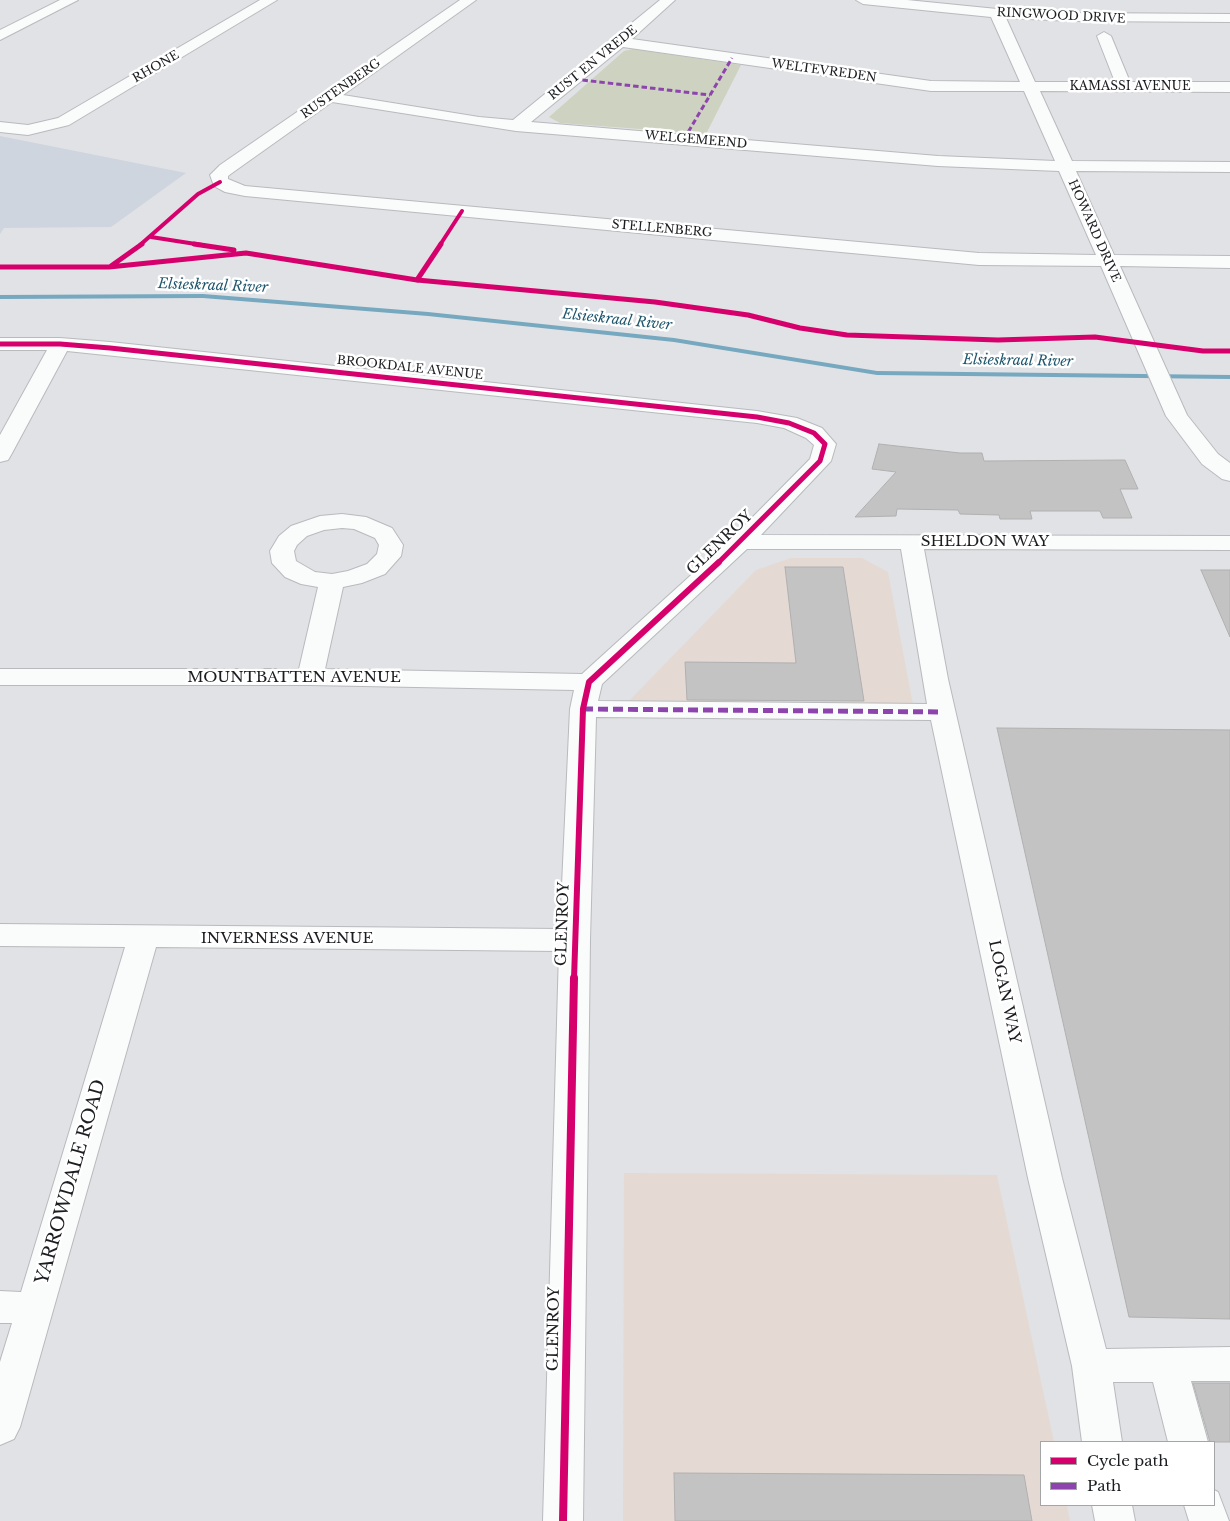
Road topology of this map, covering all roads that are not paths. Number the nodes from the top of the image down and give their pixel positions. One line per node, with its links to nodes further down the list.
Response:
1 (71, 0): 8 (street)
2 (270, 0): 16 (street, RHONE)
3 (469, 0): 14 (street, RUSTENBERG)
4 (668, 0): 10 (street, RUST EN VREDE)
5 (863, 0): 6 (street, RINGWOOD DRIVE)
6 (997, 13): 7 (street, RINGWOOD DRIVE); 11 (street, HOWARD DRIVE)
7 (1230, 18)
8 (0, 36)
9 (1104, 36): 13 (street)
10 (620, 42): 11 (street, WELTEVREDEN); 15 (street, RUST EN VREDE)
11 (1030, 87): 13 (street, KAMASSI AVENUE); 18 (street, HOWARD DRIVE)
12 (1230, 87): 13 (street, KAMASSI AVENUE)
13 (1125, 88)
14 (328, 98): 15 (street, WELGEMEEND); 19 (street, RUSTENBERG)
15 (516, 126): 18 (street, WELGEMEEND)
16 (0, 127)
17 (1230, 166): 18 (street, WELGEMEEND)
18 (1066, 167): 20 (street, HOWARD DRIVE)
19 (220, 182): 20 (street, STELLENBERG)
20 (1107, 262): 21 (street, STELLENBERG); 25 (street, HOWARD DRIVE)
21 (1230, 262)
22 (0, 344): 23 (street, BROOKDALE AVENUE)
23 (60, 344): 24 (street, BROOKDALE AVENUE); 26 (street)
24 (814, 433): 29 (street, GLENROY)
25 (1200, 444): 27 (street, HOWARD DRIVE); 28 (street, HOWARD DRIVE)
26 (0, 455)
27 (1230, 457)
28 (1230, 474)
29 (774, 508): 31 (street, GLENROY); 32 (street)
30 (911, 541): 32 (street, SHELDON WAY); 33 (street, SHELDON WAY); 38 (street, LOGAN WAY)
31 (741, 542): 32 (street, SHELDON WAY); 37 (street, GLENROY)
32 (817, 542)
33 (1230, 543)
34 (332, 580): 36 (street)
35 (0, 677): 36 (street, MOUNTBATTEN AVENUE)
36 (310, 677): 37 (street, MOUNTBATTEN AVENUE)
37 (586, 695): 38 (street, MOUNTBATTEN AVENUE); 41 (street, GLENROY)
38 (943, 712): 45 (street, LOGAN WAY)
39 (0, 935): 40 (street, INVERNESS AVENUE)
40 (143, 938): 41 (street, INVERNESS AVENUE); 42 (street, YARROWDALE ROAD)
41 (575, 940): 51 (street, GLENROY)
42 (17, 1308): 46 (street, YARROWDALE ROAD)
43 (1230, 1364): 44 (street)
44 (1168, 1365): 45 (street); 48 (street)
45 (1091, 1366): 47 (street, LOGAN WAY)
46 (0, 1427)
47 (1102, 1441)
48 (1188, 1441)
49 (1112, 1506): 52 (street)
50 (1204, 1506): 53 (street)
51 (563, 1521)
52 (1115, 1521)
53 (1209, 1521)

